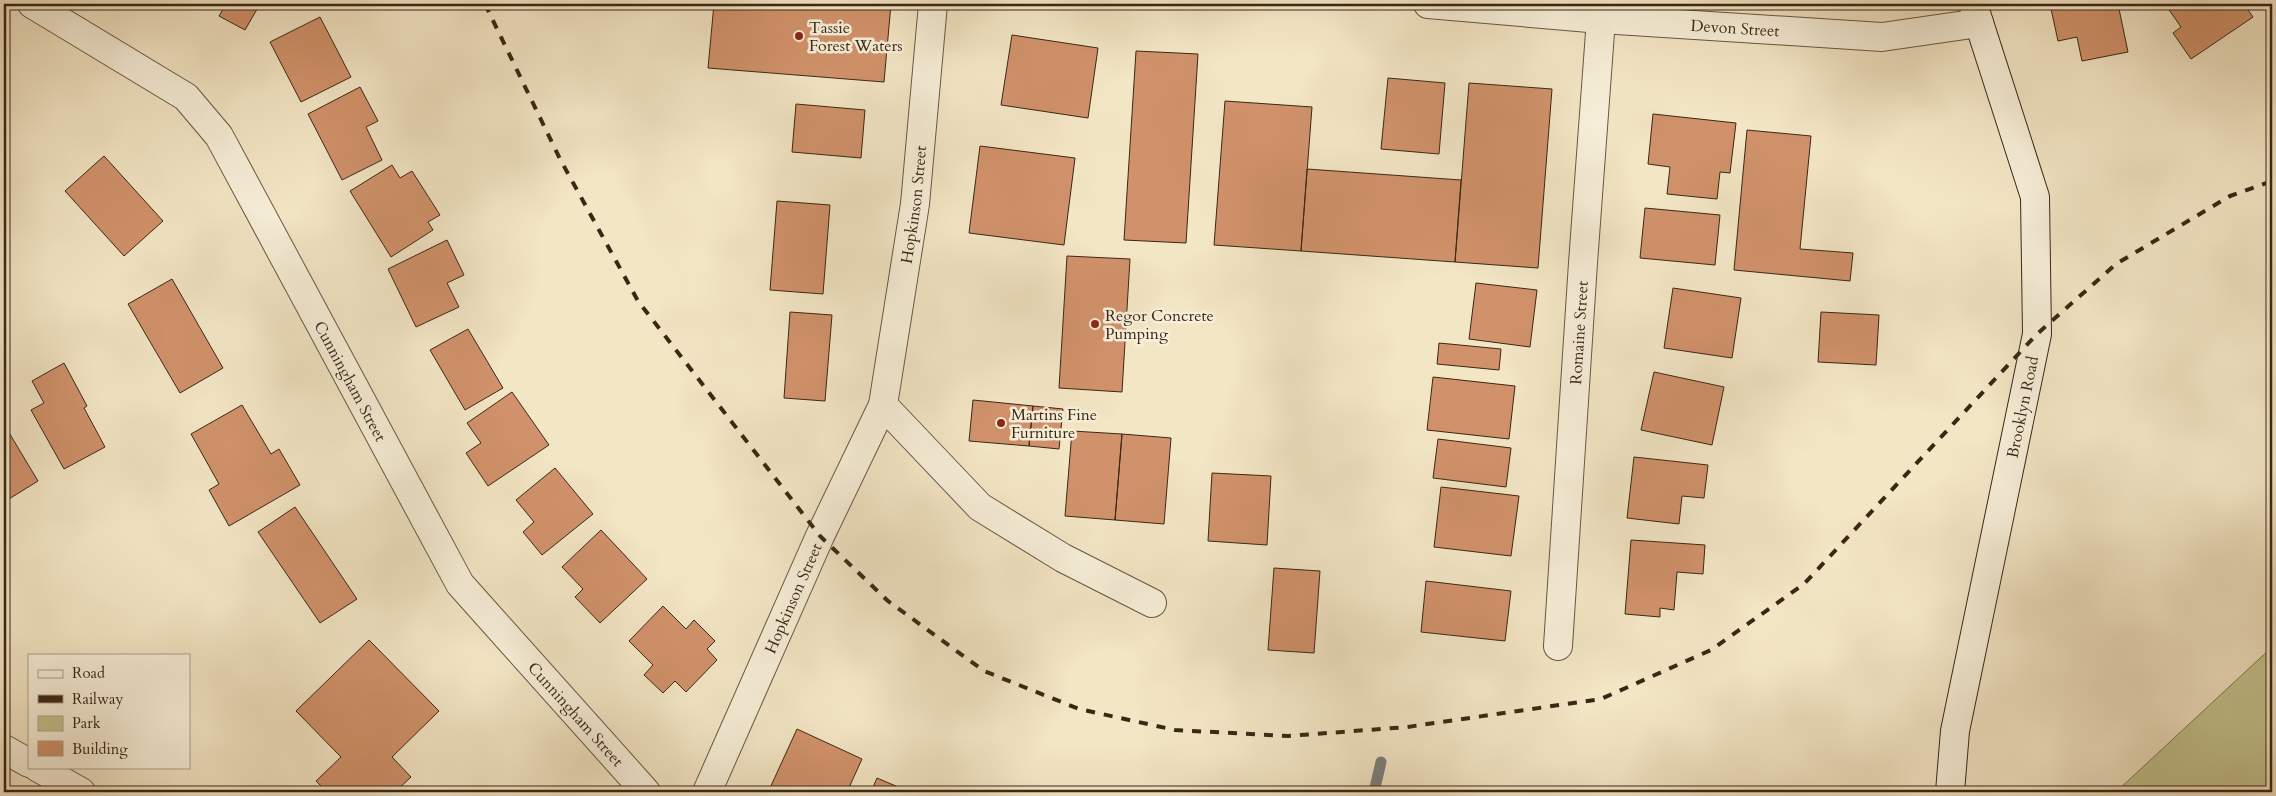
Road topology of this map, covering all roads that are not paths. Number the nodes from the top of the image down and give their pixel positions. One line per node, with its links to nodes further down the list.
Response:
1 (32, 4): 13 (street, Cunningham Street)
2 (933, 4): 6 (street, Hopkinson Street)
3 (1428, 4): 5 (street, Devon Street)
4 (1976, 13): 5 (street, Devon Street); 15 (street, Brooklyn Road)
5 (1601, 18): 8 (street, Romaine Street)
6 (883, 404): 7 (street); 14 (street, Hopkinson Street)
7 (1152, 603)
8 (1558, 646)
9 (4, 748): 10 (street)
10 (28, 762)
11 (39, 768): 12 (street)
12 (81, 792)
13 (646, 792)
14 (708, 792)
15 (1950, 792)

